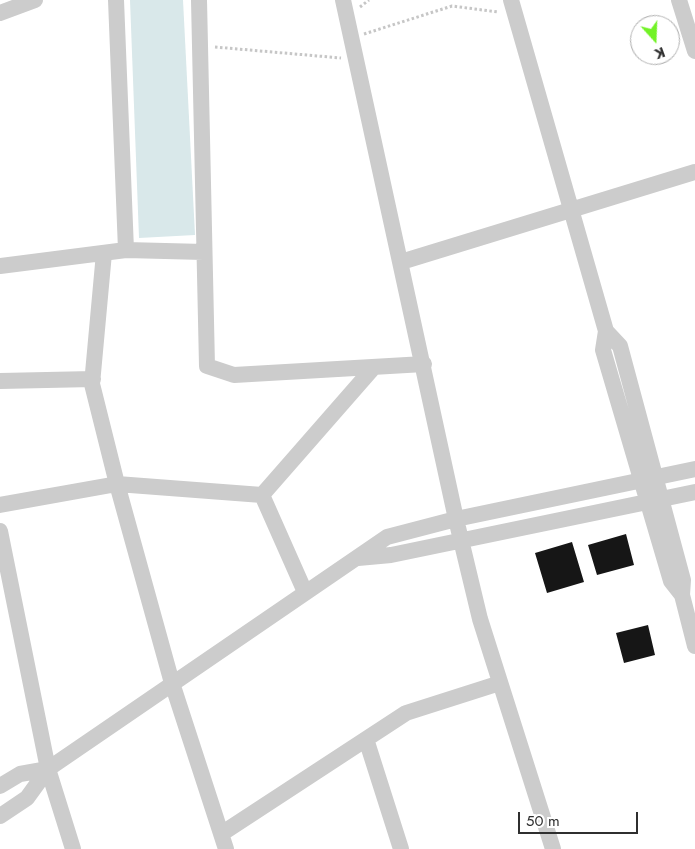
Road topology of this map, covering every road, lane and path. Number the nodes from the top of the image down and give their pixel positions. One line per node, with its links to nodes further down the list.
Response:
1 (35, 0): 7 (street)
2 (116, 0): 15 (street)
3 (199, 0): 10 (street)
4 (343, 0): 9 (street)
5 (679, 0): 8 (street)
6 (512, 7): 9 (path); 14 (street)
7 (0, 13)
8 (689, 14): 11 (street)
9 (352, 38): 12 (street)
10 (200, 46): 12 (path); 16 (street)
11 (695, 51)
12 (356, 60): 18 (street)
13 (695, 172): 14 (street)
14 (571, 209): 18 (street); 25 (street)
15 (126, 250): 16 (street); 17 (street)
16 (204, 252): 21 (street)
17 (104, 253): 19 (street); 22 (street)
18 (402, 262): 20 (street)
19 (0, 266)
20 (424, 364): 21 (street); 31 (street)
21 (374, 367): 28 (street)
22 (93, 379): 23 (street); 26 (street)
23 (0, 381)
24 (695, 469): 25 (street)
25 (648, 478): 29 (street); 31 (street)
26 (116, 484): 28 (street); 30 (street); 37 (street)
27 (695, 492): 29 (street)
28 (262, 495): 35 (street)
29 (655, 500): 33 (street); 36 (street)
30 (0, 505)
31 (456, 519): 33 (street); 34 (street)
32 (0, 531): 40 (street)
33 (461, 540): 34 (street); 38 (street)
34 (353, 559): 35 (street)
35 (305, 592): 37 (street)
36 (695, 646)
37 (172, 683): 40 (street); 43 (street)
38 (500, 683): 39 (street); 46 (street)
39 (366, 739): 43 (street); 45 (street)
40 (48, 769): 41 (street); 42 (street); 44 (street)
41 (0, 786)
42 (0, 816)
43 (223, 842)
44 (73, 849)
45 (401, 849)
46 (553, 849)

